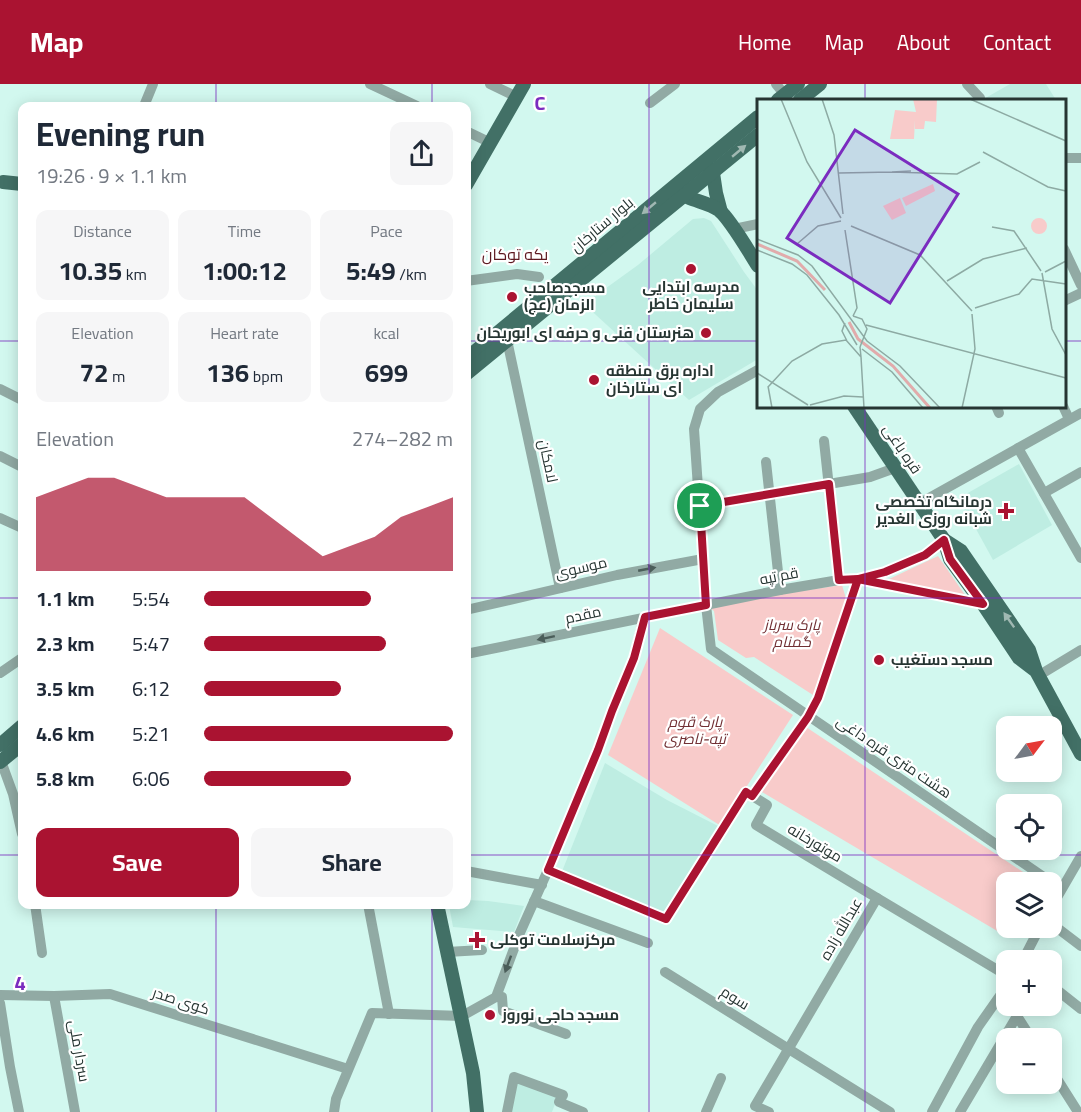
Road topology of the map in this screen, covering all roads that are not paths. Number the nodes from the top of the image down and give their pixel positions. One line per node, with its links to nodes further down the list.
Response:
1 (153, 84): 13 (street)
2 (370, 84): 14 (street)
3 (490, 84): 10 (street)
4 (524, 84): 10 (main road)
5 (798, 84): 9 (main road)
6 (820, 84): 12 (main road)
7 (967, 84): 11 (street)
8 (671, 85): 15 (street)
9 (780, 93)
10 (517, 97): 19 (main road)
11 (980, 98)
12 (801, 99)
13 (146, 102)
14 (408, 102)
15 (650, 103)
16 (757, 119): 20 (main road, بلوار ستارخان)
17 (471, 133): 19 (street)
18 (757, 136): 20 (main road, بلوار ستارخان, one-way to 18)
19 (491, 143): 21 (main road)
20 (709, 168): 24 (main road, بلوار ستارخان); 25 (main road)
21 (471, 177)
22 (1, 181): 23 (main road)
23 (18, 183)
24 (680, 191): 25 (main road); 35 (main road, بلوار ستارخان); 36 (main road, بلوار ستارخان, one-way to 36)
25 (721, 212): 27 (main road)
26 (757, 224): 27 (street)
27 (734, 229): 29 (main road)
28 (1066, 251): 32 (street)
29 (757, 263)
30 (539, 277): 31 (street)
31 (471, 280)
32 (1081, 285)
33 (1081, 293): 34 (street)
34 (1066, 300)
35 (507, 340): 37 (main road, بلوار ستارخان); 64 (street, لامکان)
36 (471, 355)
37 (471, 370)
38 (757, 371): 56 (street, هشت متری قره داغی)
39 (0, 389): 40 (street)
40 (18, 398)
41 (855, 408): 50 (main road, قره باغی)
42 (1064, 408): 44 (street)
43 (1081, 413): 44 (street)
44 (1069, 419): 46 (street)
45 (824, 441): 52 (street)
46 (1018, 448): 53 (street); 55 (street)
47 (0, 456): 49 (street)
48 (766, 462): 54 (street)
49 (18, 464)
50 (895, 468): 52 (street); 55 (main road, قره باغی)
51 (1081, 472): 53 (street)
52 (829, 484): 54 (street); 63 (street)
53 (1044, 493): 60 (street)
54 (769, 495): 56 (street); 65 (street)
55 (920, 503): 59 (main road, قره باغی)
56 (700, 506): 61 (street, هشت متری قره داغی)
57 (0, 518): 58 (street)
58 (18, 526)
59 (944, 540): 62 (street, قم تپه); 66 (main road); 74 (main road, one-way to 59)
60 (1081, 558)
61 (703, 559): 64 (street, موسوی, one-way to 61); 67 (street, هشت متری قره داغی)
62 (858, 579): 63 (street, قم تپه); 66 (street, قم تپه); 75 (street)
63 (839, 580): 65 (street, قم تپه)
64 (560, 588): 68 (street, موسوی)
65 (780, 590): 67 (street, قم تپه)
66 (983, 604): 74 (main road)
67 (706, 605): 69 (street, مقدم); 75 (street, هشت متری قره داغی)
68 (471, 608)
69 (645, 617): 71 (street, مقدم, one-way to 71); 84 (street)
70 (1081, 650): 74 (street)
71 (471, 653)
72 (18, 661): 73 (street)
73 (0, 674)
74 (1037, 674): 79 (main road)
75 (808, 717): 81 (street); 86 (street, هشت متری قره داغی)
76 (18, 729): 77 (main road)
77 (0, 745)
78 (18, 747): 80 (main road)
79 (1081, 754)
80 (1, 762): 82 (street)
81 (752, 796): 84 (street); 89 (street, موتورخانه)
82 (18, 814)
83 (1081, 858): 87 (street)
84 (548, 870): 88 (street)
85 (471, 872): 88 (street)
86 (1036, 872)
87 (1062, 876)
88 (542, 885): 90 (street)
89 (877, 898): 100 (street, عبدالله زاده); 114 (street, عبدالله زاده)
90 (534, 901): 95 (street); 105 (street, one-way to 105)
91 (36, 909): 99 (street)
92 (369, 909): 109 (street)
93 (438, 909): 98 (main road)
94 (1062, 932): 96 (street)
95 (648, 943)
96 (1081, 946)
97 (482, 950): 98 (street)
98 (447, 952): 110 (main road)
99 (42, 953)
100 (996, 969)
101 (665, 972): 114 (street, سوم)
102 (1062, 994): 108 (street)
103 (0, 995): 104 (street, کوی صدر)
104 (54, 996): 115 (street, کوی صدر); 119 (street, سردار ملی)
105 (496, 997): 110 (street); 113 (street)
106 (0, 1003): 118 (street)
107 (996, 1005): 127 (street)
108 (1081, 1009)
109 (389, 1014): 110 (street); 115 (street)
110 (462, 1016): 121 (main road)
111 (1017, 1016): 112 (street); 128 (street)
112 (1025, 1028)
113 (566, 1034)
114 (788, 1049): 125 (street, عبدالله زاده); 126 (street, سوم)
115 (348, 1070): 120 (street)
116 (721, 1078): 124 (street)
117 (1062, 1087): 129 (street)
118 (19, 1112)
119 (75, 1112)
120 (334, 1112)
121 (477, 1112)
122 (507, 1112): 123 (street)
123 (583, 1112)
124 (706, 1112)
125 (769, 1112)
126 (890, 1112)
127 (932, 1112)
128 (960, 1112)
129 (1078, 1112)

